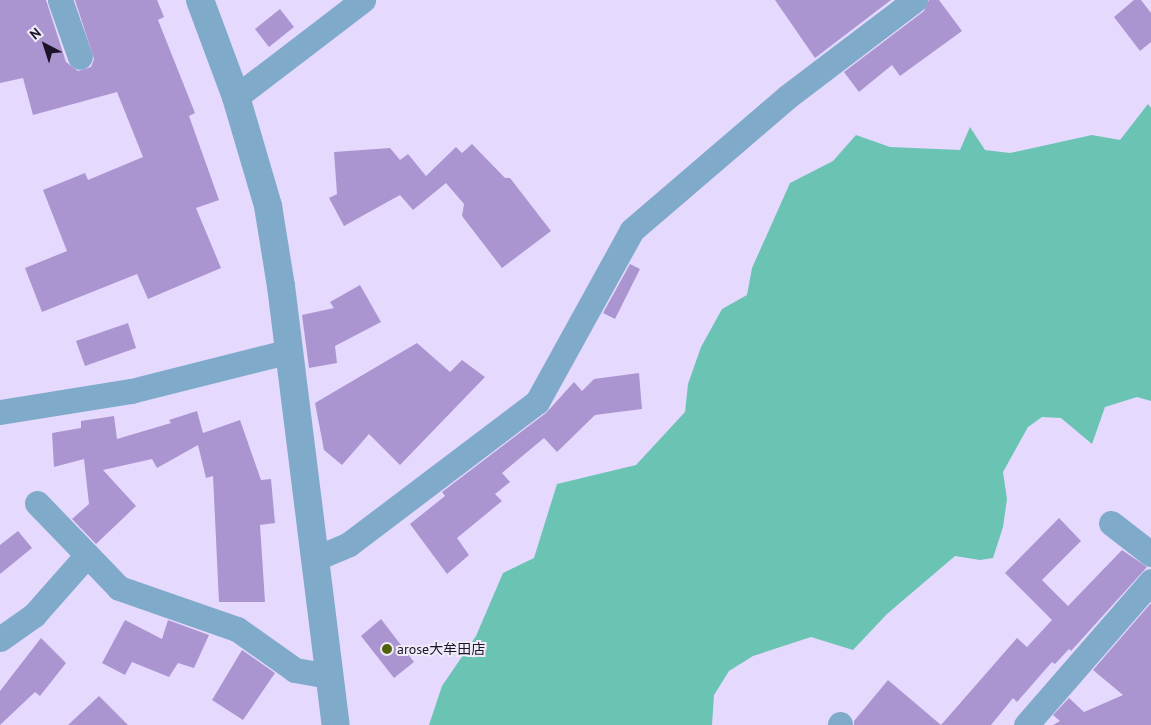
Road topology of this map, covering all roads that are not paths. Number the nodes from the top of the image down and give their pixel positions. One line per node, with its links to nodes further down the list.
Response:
1 (60, 0): 5 (street)
2 (200, 0): 6 (street)
3 (362, 0): 6 (street)
4 (915, 0): 14 (street)
5 (80, 57)
6 (236, 97): 7 (street)
7 (290, 351): 8 (street); 14 (street)
8 (11, 410): 9 (street)
9 (0, 427)
10 (37, 503): 13 (street)
11 (1111, 523): 12 (street)
12 (1151, 554)
13 (87, 555): 16 (street); 17 (street)
14 (314, 559): 17 (street)
15 (1151, 581): 19 (street)
16 (0, 639)
17 (330, 676): 18 (street)
18 (336, 725)
19 (1026, 725)

